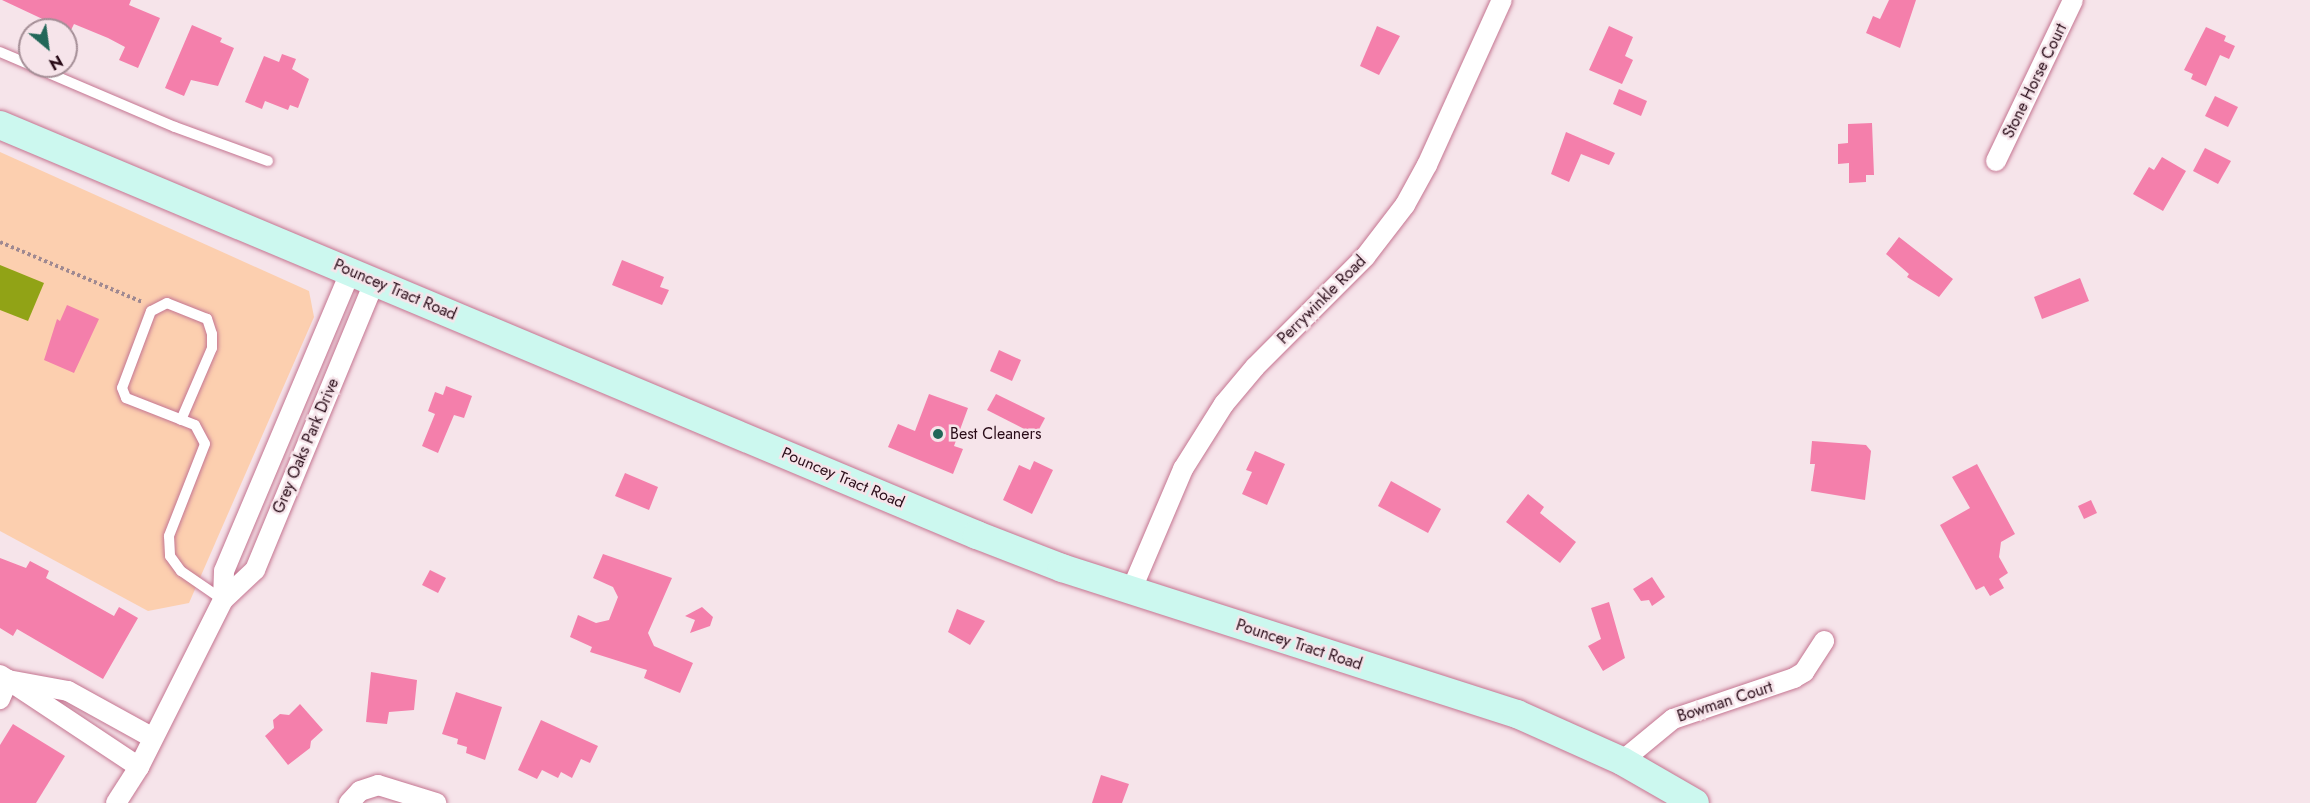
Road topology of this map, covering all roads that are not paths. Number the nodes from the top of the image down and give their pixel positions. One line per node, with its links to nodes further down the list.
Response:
1 (1502, 0): 11 (street, Perrywinkle Road)
2 (2073, 0): 8 (street, Stone Horse Court)
3 (0, 52): 4 (lane)
4 (18, 60)
5 (61, 78): 7 (lane)
6 (0, 125): 9 (main road, Pouncey Tract Road)
7 (268, 161)
8 (1996, 161)
9 (363, 276): 11 (main road, Pouncey Tract Road); 12 (street, Grey Oaks Park Drive); 12 (street, Grey Oaks Park Drive)
10 (181, 420): 10 (lane); 12 (lane)
11 (1131, 591): 17 (main road, Pouncey Tract Road)
12 (223, 600): 16 (street, Grey Oaks Park Drive)
13 (1824, 642): 17 (street, Bowman Court)
14 (4, 677): 15 (street); 16 (street); 18 (street)
15 (0, 699)
16 (153, 738): 18 (street, Grey Oaks Park Drive)
17 (1622, 761): 22 (main road, Pouncey Tract Road)
18 (138, 767): 19 (street, Grey Oaks Park Drive)
19 (116, 803)
20 (350, 803): 21 (street)
21 (436, 803)
22 (1695, 803)

